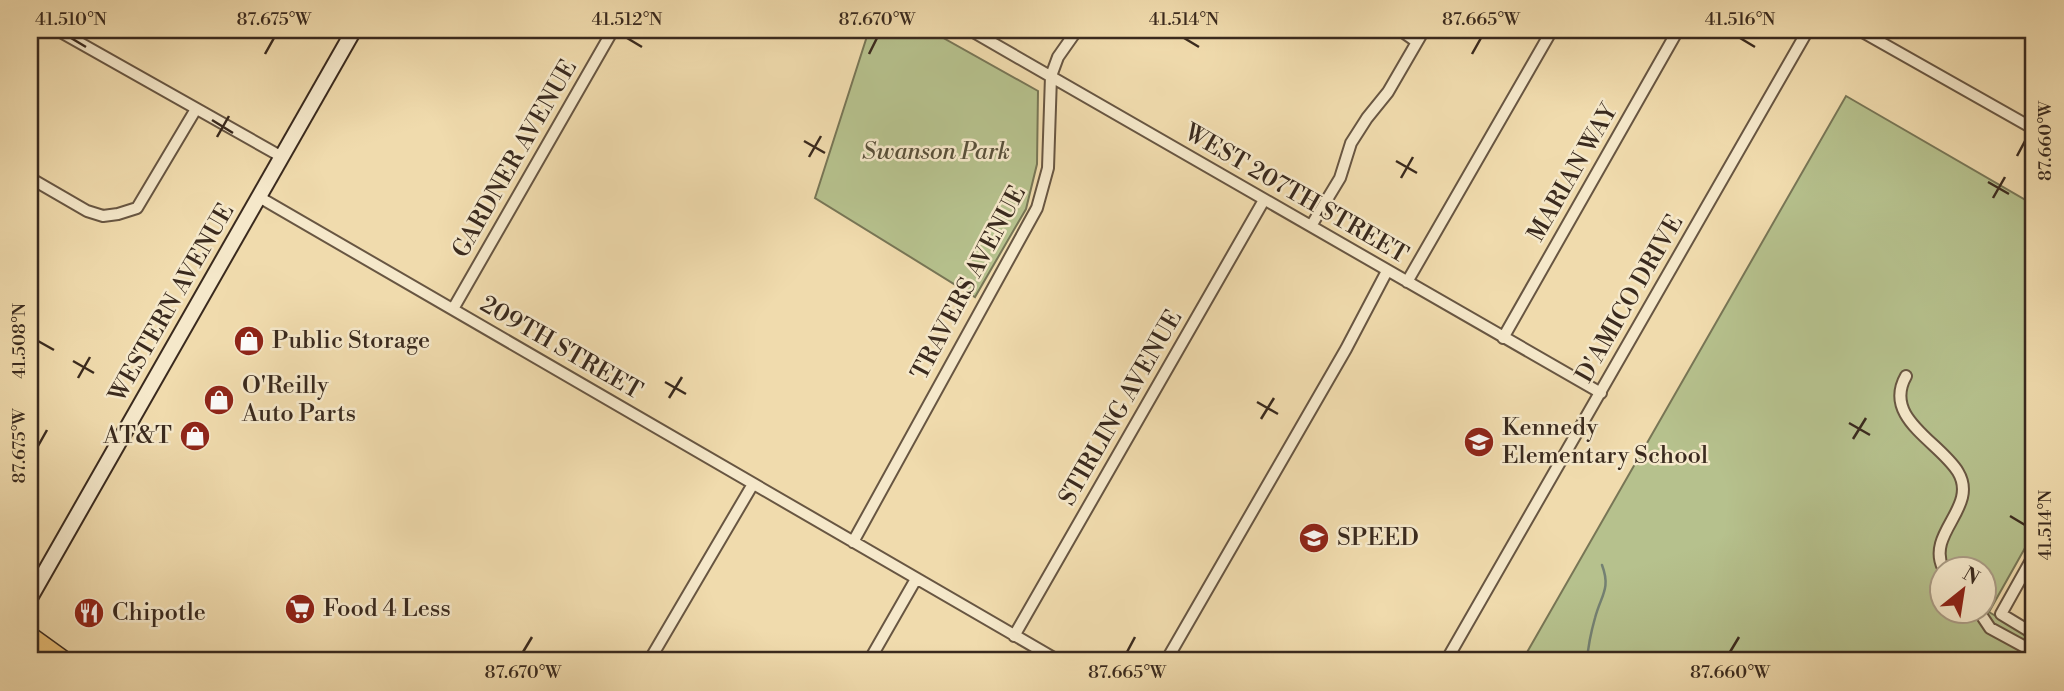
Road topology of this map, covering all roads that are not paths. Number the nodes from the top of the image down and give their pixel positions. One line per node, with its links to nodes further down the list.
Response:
1 (57, 30): 14 (street)
2 (354, 30): 16 (main road, WESTERN AVENUE)
3 (612, 30): 23 (street, GARDNER AVENUE)
4 (970, 30): 13 (street, WEST 207TH STREET)
5 (1077, 30): 13 (street, TRAVERS AVENUE)
6 (1400, 30): 12 (street)
7 (1424, 30): 12 (street)
8 (1552, 30): 22 (street)
9 (1678, 30): 24 (street, MARIAN WAY)
10 (1808, 30): 26 (street, D'AMICO DRIVE)
11 (1859, 30): 15 (street)
12 (1417, 42): 20 (street)
13 (1051, 76): 19 (street, WEST 207TH STREET); 28 (street, TRAVERS AVENUE)
14 (196, 109): 16 (street); 17 (street)
15 (2034, 129)
16 (282, 158): 18 (main road, WESTERN AVENUE)
17 (30, 178)
18 (259, 197): 23 (street, 209TH STREET); 32 (main road, WESTERN AVENUE)
19 (1264, 200): 20 (street, WEST 207TH STREET); 36 (street, STIRLING AVENUE)
20 (1311, 226): 21 (street, WEST 207TH STREET)
21 (1387, 271): 22 (street, WEST 207TH STREET); 43 (street)
22 (1407, 282): 24 (street, WEST 207TH STREET)
23 (453, 309): 27 (street, 209TH STREET)
24 (1503, 338): 26 (street, WEST 207TH STREET)
25 (1906, 376): 29 (street)
26 (1601, 393): 44 (street, D'AMICO DRIVE)
27 (753, 484): 28 (street, 209TH STREET); 41 (street)
28 (853, 542): 31 (street, 209TH STREET)
29 (1940, 554)
30 (2034, 555): 34 (street)
31 (916, 579): 36 (street, 209TH STREET); 42 (street)
32 (30, 598)
33 (1987, 624): 45 (street)
34 (2034, 634)
35 (30, 635): 40 (main road)
36 (1014, 636): 38 (street, 209TH STREET)
37 (30, 658): 39 (main road)
38 (1052, 659)
39 (34, 661)
40 (66, 661)
41 (649, 661)
42 (869, 661)
43 (1166, 661)
44 (1446, 661)
45 (2032, 661)

